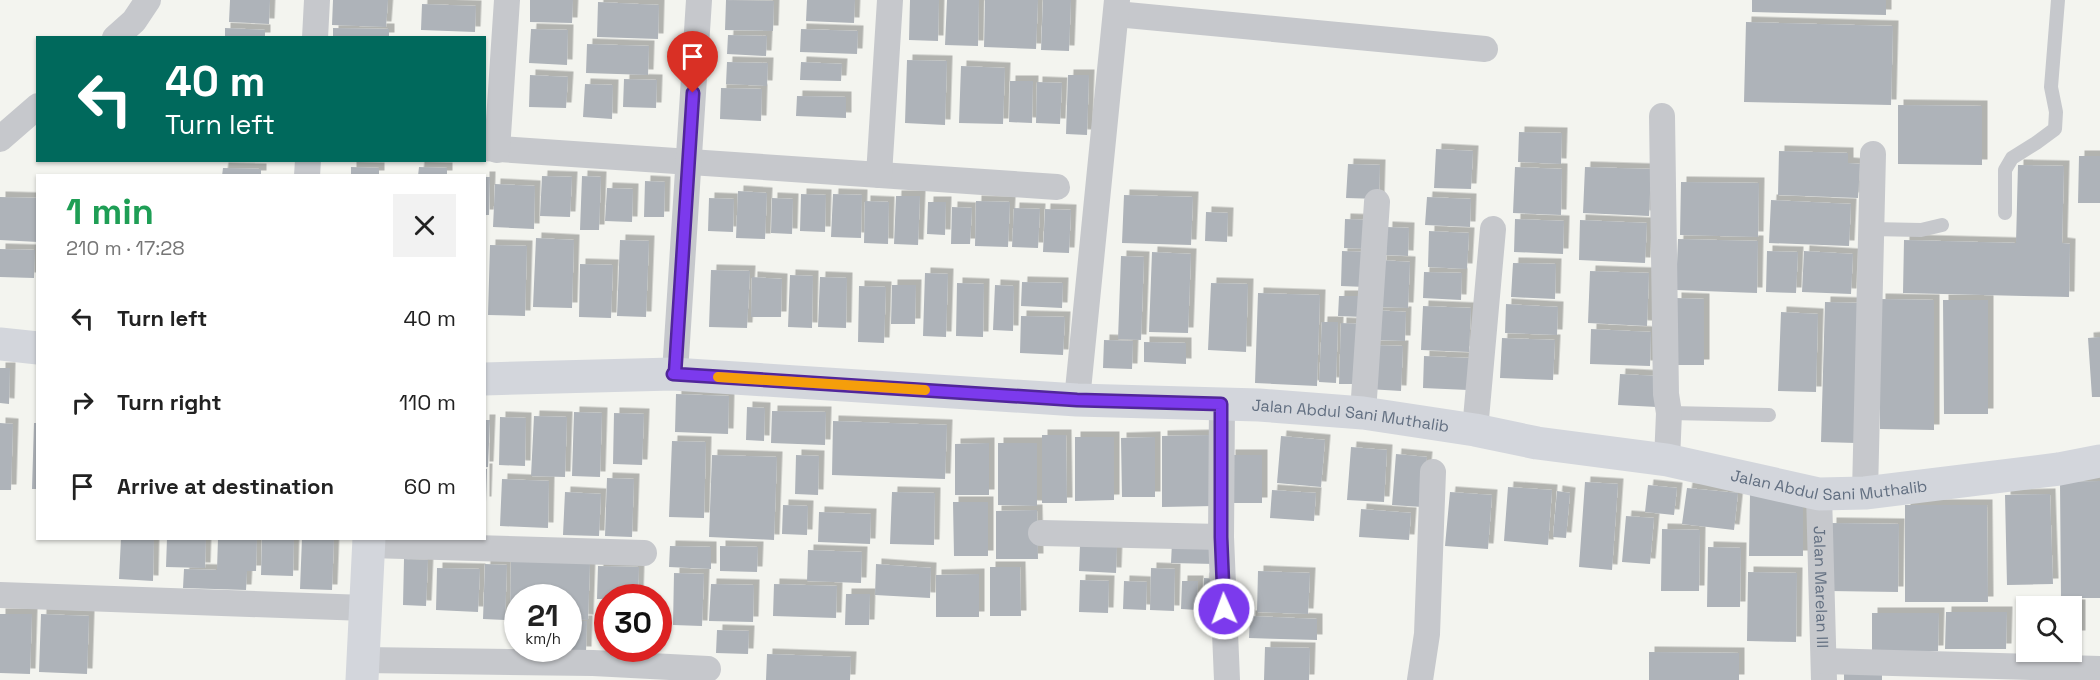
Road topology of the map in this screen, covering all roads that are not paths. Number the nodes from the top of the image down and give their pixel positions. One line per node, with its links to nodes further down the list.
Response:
1 (148, 0): 8 (street)
2 (317, 0): 9 (street)
3 (507, 0): 14 (street)
4 (699, 0): 16 (street)
5 (890, 0): 17 (street)
6 (2058, 0): 20 (lane)
7 (1116, 7): 10 (street); 28 (street)
8 (117, 36)
9 (315, 36)
10 (1485, 49)
11 (36, 108): 13 (street)
12 (1662, 116): 31 (street)
13 (0, 139)
14 (491, 149): 16 (street)
15 (1873, 154): 23 (street)
16 (688, 163): 17 (street); 26 (street)
17 (879, 175): 18 (street)
18 (1057, 187)
19 (1377, 202): 30 (street)
20 (2005, 213)
21 (1941, 225): 23 (lane)
22 (1493, 229): 33 (street)
23 (1871, 229): 38 (street)
24 (0, 344): 25 (street)
25 (36, 348)
26 (673, 374): 27 (street, Jalan Abdul Sani Muthalib); 28 (street, Jalan Abdul Sani Muthalib)
27 (486, 379)
28 (1077, 400): 29 (street, Jalan Abdul Sani Muthalib)
29 (1221, 404): 30 (street, Jalan Abdul Sani Muthalib); 40 (street)
30 (1363, 413): 33 (street, Jalan Abdul Sani Muthalib)
31 (1669, 413): 32 (lane); 34 (street)
32 (1770, 415)
33 (1475, 430): 34 (street, Jalan Abdul Sani Muthalib)
34 (1667, 460): 37 (street, Jalan Abdul Sani Muthalib)
35 (2100, 461): 38 (street, Jalan Abdul Sani Muthalib)
36 (1433, 472): 50 (street)
37 (1819, 494): 38 (street, Jalan Abdul Sani Muthalib); 48 (street, Jalan Marelan III)
38 (1865, 494)
39 (1041, 533): 40 (street)
40 (1221, 537): 49 (street)
41 (369, 542): 42 (street); 44 (street)
42 (644, 553)
43 (0, 595): 44 (street)
44 (365, 608): 47 (street)
45 (708, 669): 47 (street)
46 (2100, 669): 48 (street)
47 (362, 670)
48 (1824, 670)
49 (1227, 680)
50 (1420, 680)

